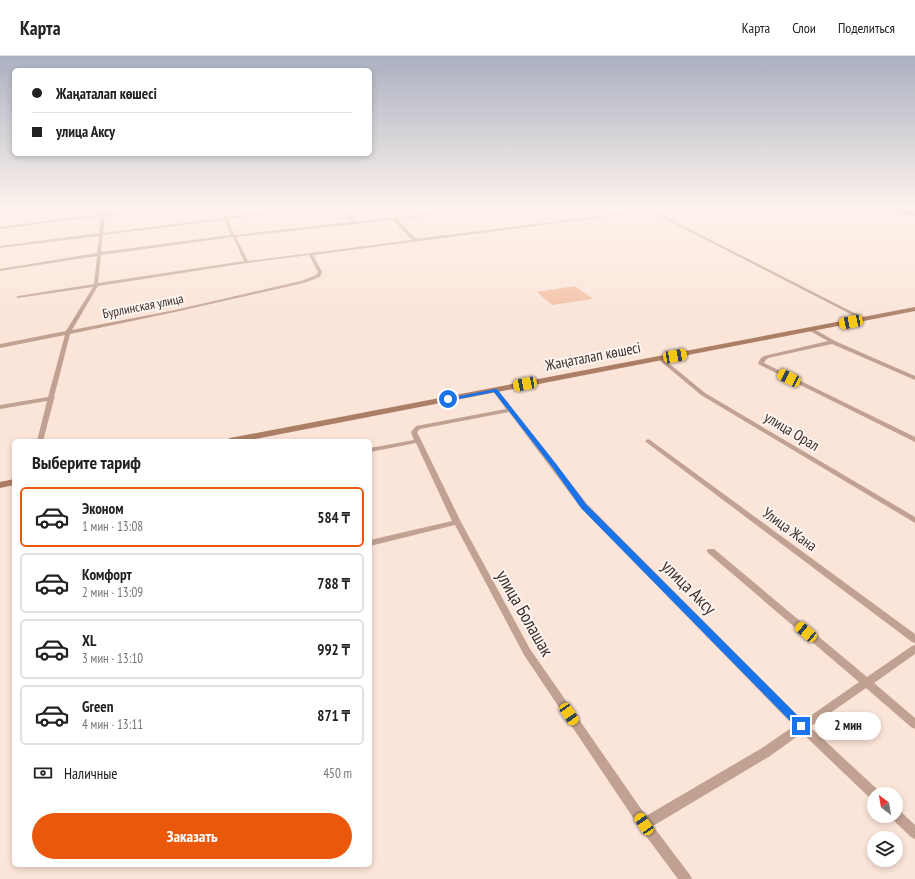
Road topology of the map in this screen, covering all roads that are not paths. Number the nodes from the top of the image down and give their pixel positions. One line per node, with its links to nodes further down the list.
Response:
1 (12, 245): 7 (street)
2 (99, 245): 8 (street)
3 (163, 245): 8 (street)
4 (239, 245): 10 (street)
5 (379, 245): 9 (street)
6 (720, 245): 15 (street)
7 (0, 247)
8 (99, 254): 11 (street); 12 (street)
9 (310, 254): 10 (street); 17 (street, Бурлинская улица)
10 (248, 262): 12 (street)
11 (0, 270)
12 (96, 285): 13 (street); 17 (street)
13 (18, 297)
14 (915, 310): 15 (main road, Жаңаталап көшесі)
15 (864, 319): 16 (main road, Жаңаталап көшесі)
16 (812, 330): 18 (street); 20 (main road, Жаңаталап көшесі)
17 (68, 332): 19 (street, Бурлинская улица); 23 (street)
18 (833, 342): 21 (street); 28 (street)
19 (0, 346)
20 (660, 358): 22 (main road, Жаңаталап көшесі); 34 (street, улица Орал)
21 (915, 378)
22 (495, 390): 25 (street, улица Аксу); 27 (main road, Жаңаталап көшесі)
23 (52, 398): 24 (street); 26 (street)
24 (0, 407)
25 (509, 410): 29 (street); 42 (street, улица Аксу)
26 (41, 439)
27 (240, 439)
28 (915, 440)
29 (418, 441): 31 (street); 35 (street, улица Болашак)
30 (648, 441): 38 (street, Улица Жана)
31 (372, 450)
32 (12, 482): 33 (main road)
33 (0, 484)
34 (915, 520)
35 (457, 522): 36 (street); 45 (street, улица Болашак)
36 (372, 543)
37 (711, 551): 40 (street)
38 (915, 639)
39 (915, 649): 40 (street)
40 (866, 682): 41 (street); 42 (street)
41 (915, 724)
42 (801, 726): 43 (street, улица Аксу); 45 (street)
43 (867, 787)
44 (903, 822): 46 (street)
45 (644, 824): 47 (street, улица Болашак)
46 (915, 833)
47 (686, 879)

